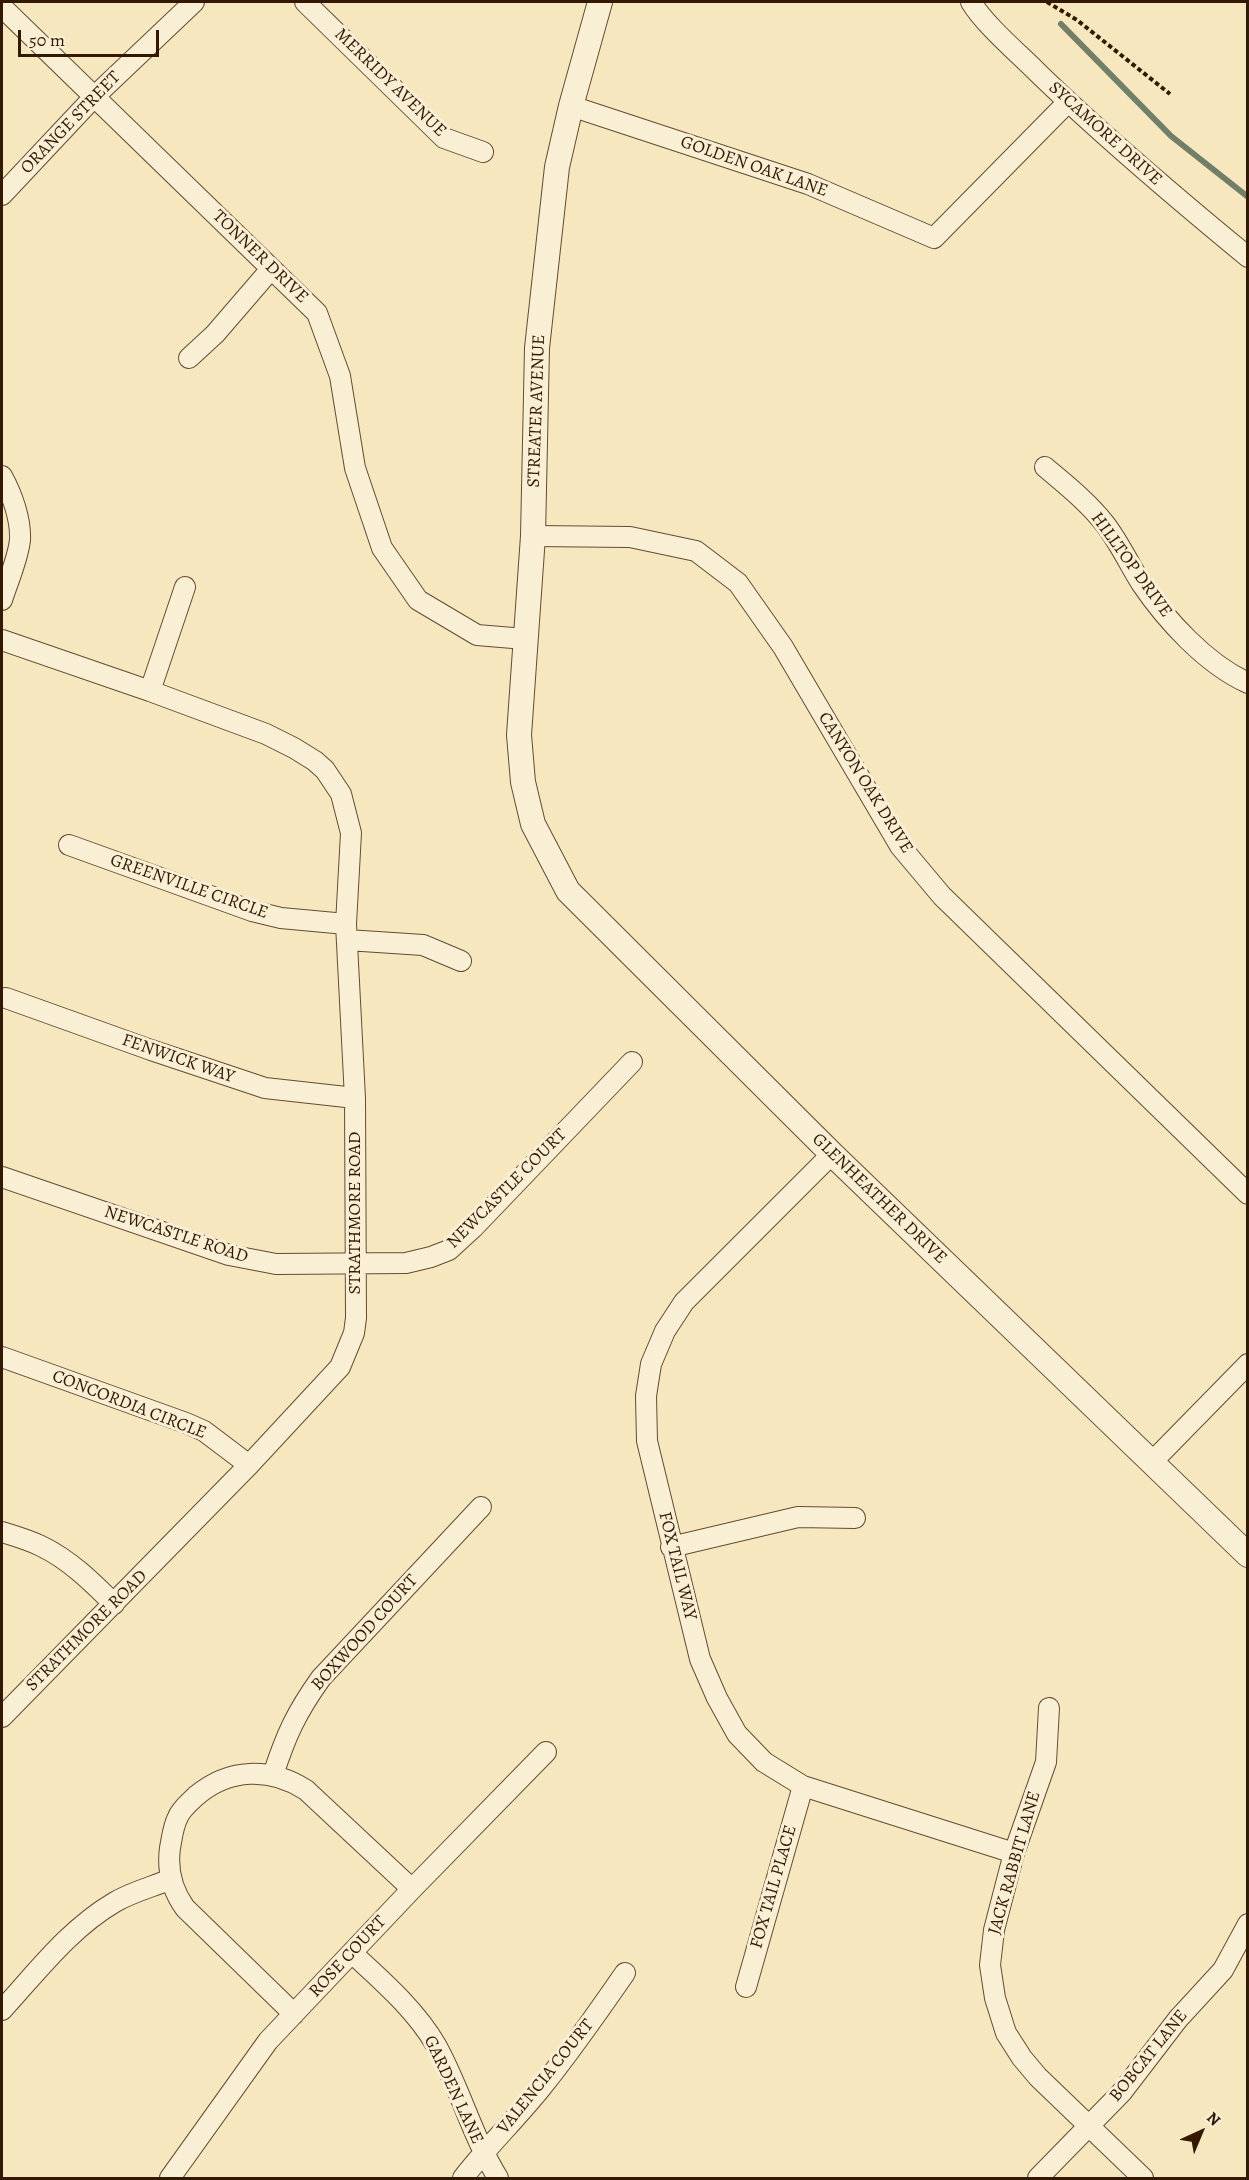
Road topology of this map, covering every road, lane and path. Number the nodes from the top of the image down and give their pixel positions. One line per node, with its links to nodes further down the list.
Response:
1 (194, 2): 8 (street, ORANGE STREET)
2 (305, 2): 11 (street, MERRIDY AVENUE)
3 (600, 2): 10 (street, STREATER AVENUE)
4 (971, 2): 9 (street, SYCAMORE DRIVE)
5 (1047, 2): 7 (path)
6 (2, 7): 8 (street, TONNER DRIVE)
7 (1170, 94)
8 (94, 97): 12 (street, ORANGE STREET); 14 (street, TONNER DRIVE)
9 (1068, 102): 10 (street, GOLDEN OAK LANE); 13 (street, SYCAMORE DRIVE)
10 (571, 106): 18 (street, STREATER AVENUE)
11 (483, 152)
12 (2, 195)
13 (1248, 257)
14 (271, 269): 15 (street); 21 (street, TONNER DRIVE)
15 (189, 358)
16 (1045, 467): 23 (street, HILLTOP DRIVE)
17 (2, 476): 20 (street)
18 (532, 536): 21 (street, STREATER AVENUE); 34 (street, CANYON OAK DRIVE)
19 (185, 587): 24 (street)
20 (2, 600)
21 (525, 639): 25 (street, STREATER AVENUE)
22 (2, 640): 24 (street, STRATHMORE ROAD)
23 (1248, 683)
24 (150, 691): 27 (street, STRATHMORE ROAD)
25 (533, 824): 32 (street, GLENHEATHER DRIVE)
26 (69, 845): 27 (street, GREENVILLE CIRCLE)
27 (346, 932): 28 (street, GREENVILLE CIRCLE); 31 (street, STRATHMORE ROAD)
28 (461, 962)
29 (6, 998): 31 (street, FENWICK WAY)
30 (632, 1062): 35 (street, NEWCASTLE COURT)
31 (355, 1098): 35 (street, STRATHMORE ROAD)
32 (832, 1154): 38 (street, GLENHEATHER DRIVE); 43 (street, FOX TAIL WAY)
33 (2, 1177): 35 (street, NEWCASTLE ROAD)
34 (1248, 1194)
35 (356, 1265): 39 (street, STRATHMORE ROAD)
36 (2, 1357): 39 (street, CONCORDIA CIRCLE)
37 (1248, 1364): 38 (street)
38 (1152, 1462): 44 (street, GLENHEATHER DRIVE)
39 (249, 1466): 45 (street, STRATHMORE ROAD)
40 (481, 1507): 49 (street, BOXWOOD COURT)
41 (855, 1518): 43 (street)
42 (2, 1532): 45 (street)
43 (671, 1546): 50 (street, FOX TAIL WAY)
44 (1248, 1555)
45 (114, 1604): 47 (street, STRATHMORE ROAD)
46 (1049, 1708): 51 (street, JACK RABBIT LANE)
47 (2, 1717)
48 (546, 1752): 53 (street, ROSE COURT)
49 (273, 1775): 52 (street); 53 (street)
50 (803, 1786): 51 (street, FOX TAIL WAY); 57 (street, FOX TAIL PLACE)
51 (1014, 1853): 60 (street, JACK RABBIT LANE)
52 (171, 1879): 58 (street); 59 (street)
53 (412, 1889): 55 (street, ROSE COURT)
54 (1248, 1924): 60 (street, BOBCAT LANE)
55 (352, 1953): 59 (street, ROSE COURT); 61 (street, GARDEN LANE)
56 (625, 1973): 61 (street, VALENCIA COURT)
57 (746, 1987)
58 (2, 2010)
59 (294, 2014): 62 (street, ROSE COURT)
60 (1090, 2127): 65 (street, BOBCAT LANE); 66 (street, JACK RABBIT LANE)
61 (482, 2153): 63 (street, VALENCIA COURT); 64 (street, GARDEN LANE)
62 (170, 2178)
63 (463, 2178)
64 (498, 2178)
65 (1038, 2178)
66 (1143, 2178)

